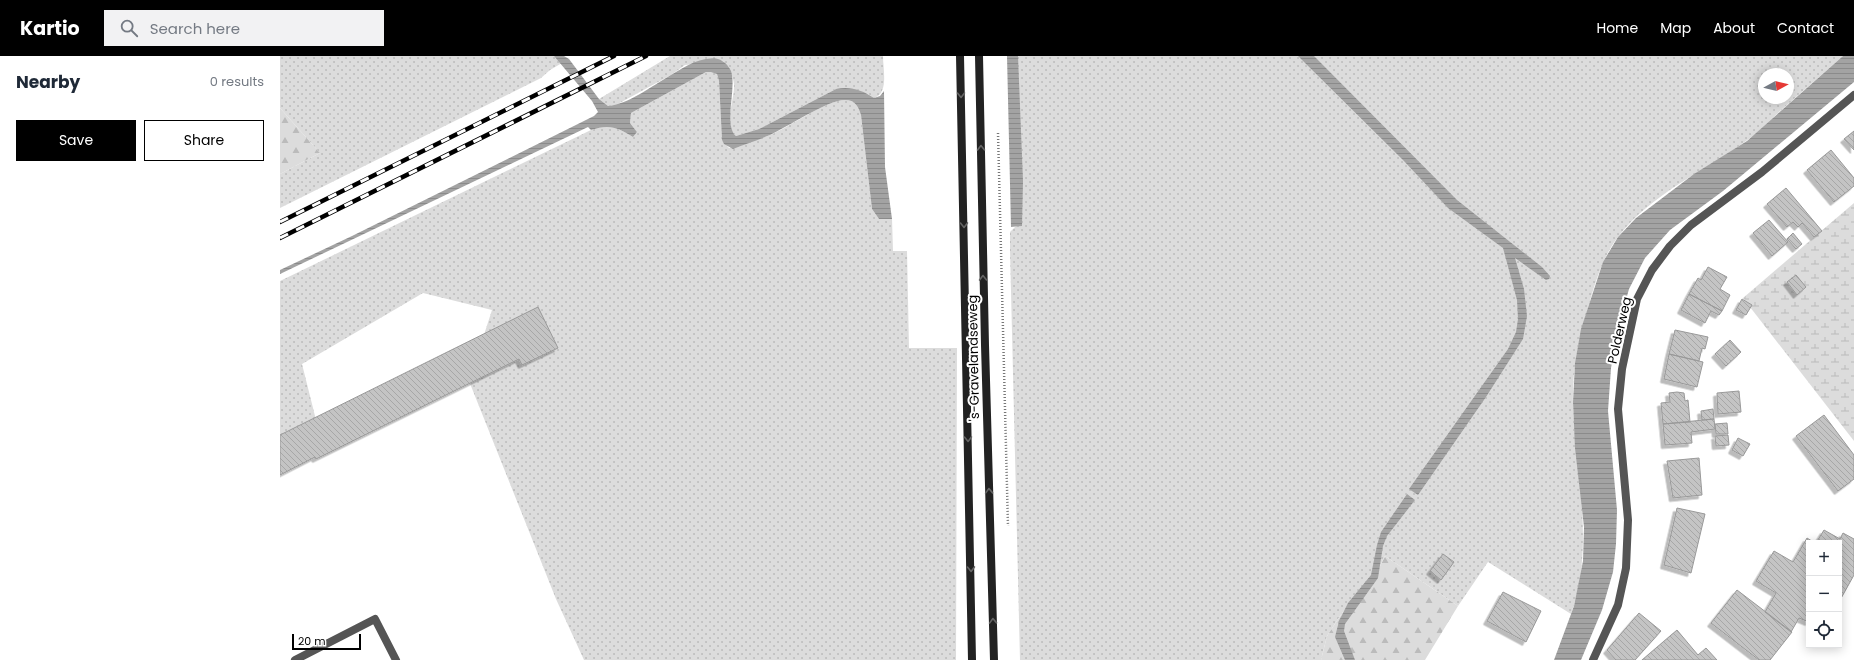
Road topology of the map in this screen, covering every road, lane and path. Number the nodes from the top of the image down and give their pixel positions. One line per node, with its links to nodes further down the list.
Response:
1 (960, 56): 8 (main road, 's-Gravelandseweg, one-way to 8)
2 (979, 56): 9 (main road, 's-Gravelandseweg, one-way to 2)
3 (1854, 95): 10 (street, Polderweg)
4 (998, 126): 5 (path)
5 (1008, 534)
6 (295, 660): 7 (street)
7 (396, 660)
8 (972, 660)
9 (994, 660)
10 (1593, 660)

